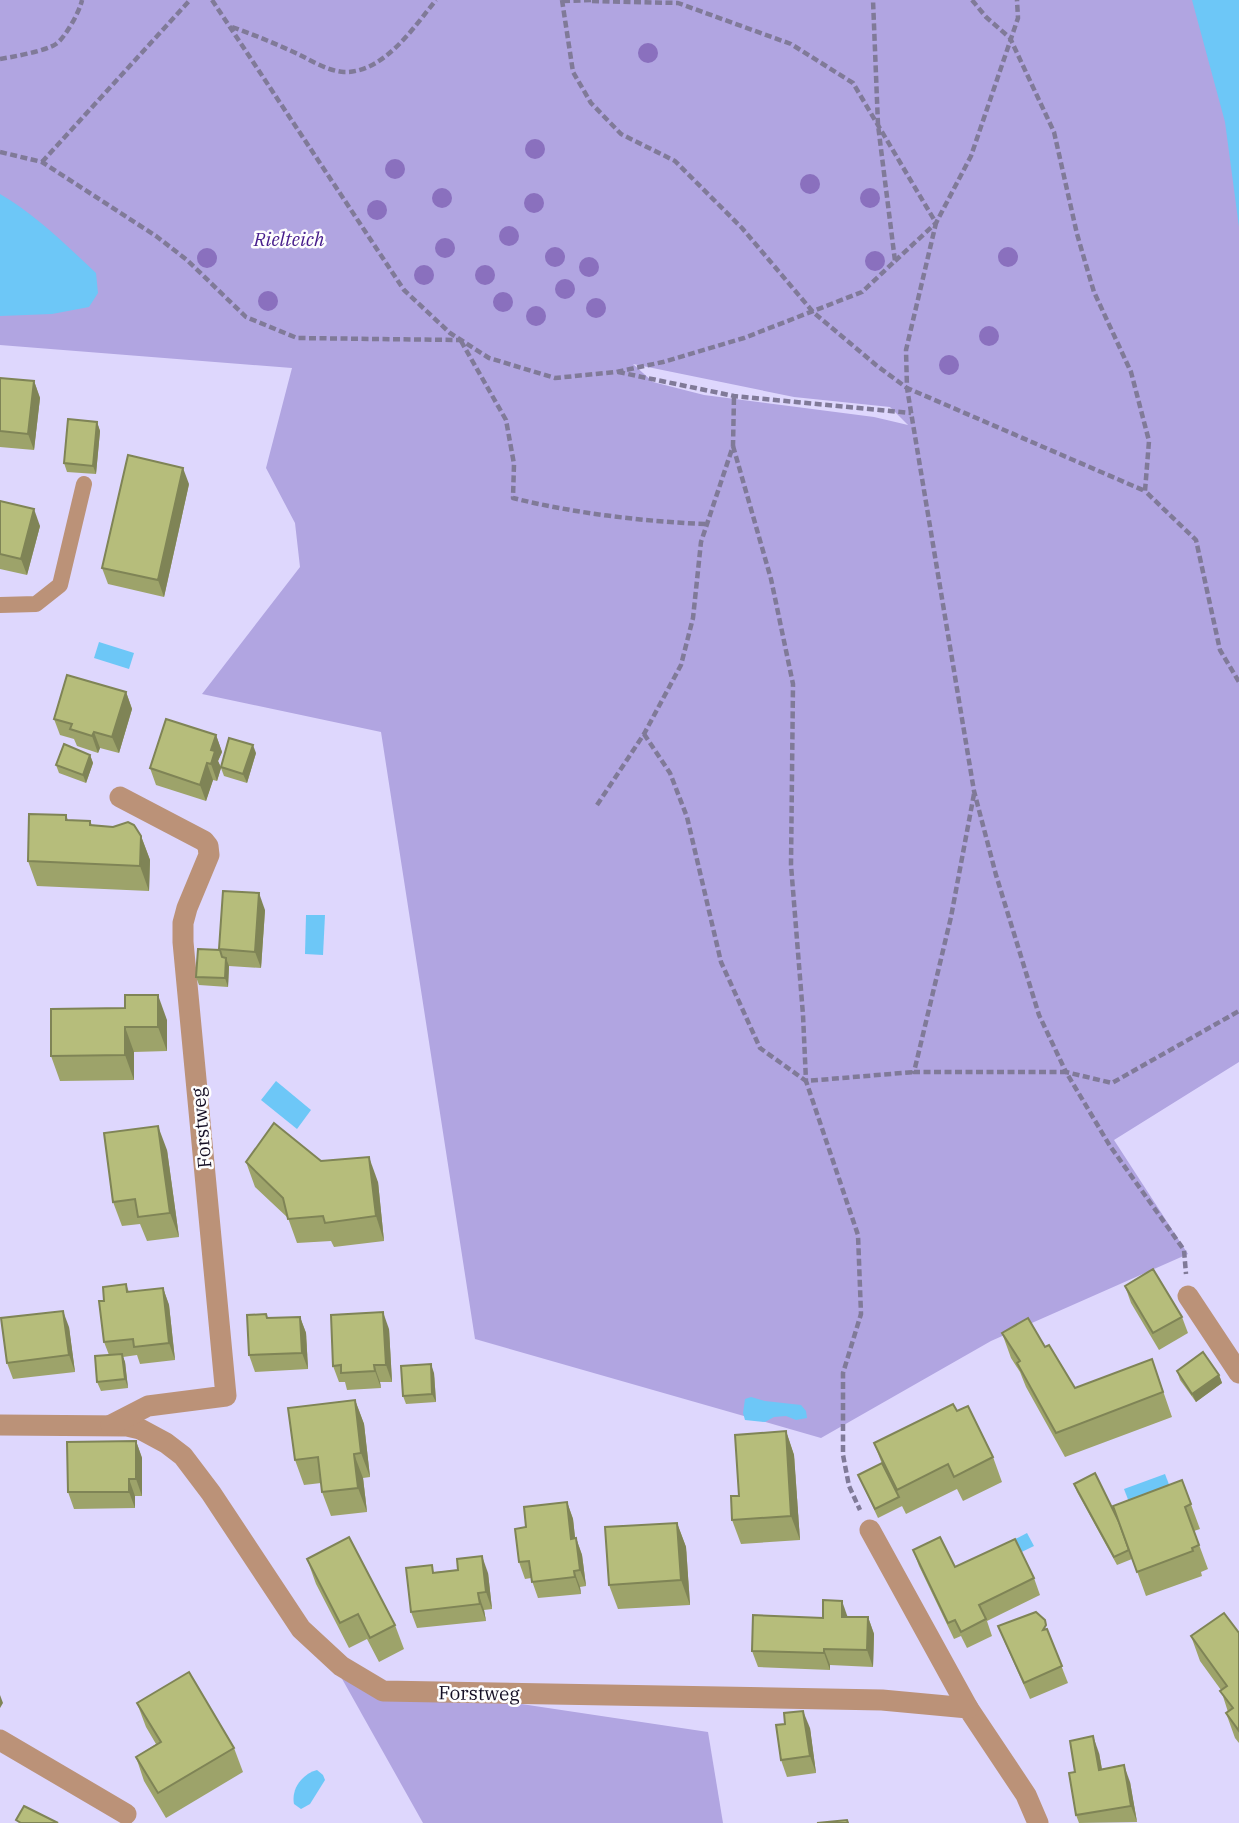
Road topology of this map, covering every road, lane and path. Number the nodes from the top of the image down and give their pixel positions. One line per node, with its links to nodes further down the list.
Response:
1 (82, 0): 12 (path)
2 (190, 0): 15 (path)
3 (212, 0): 10 (path)
4 (436, 0): 10 (path)
5 (563, 0): 9 (path); 18 (path)
6 (873, 0): 13 (path)
7 (972, 0): 11 (path)
8 (1017, 0): 11 (path)
9 (592, 1): 13 (path)
10 (232, 27): 19 (path)
11 (1010, 38): 16 (path); 26 (path)
12 (0, 59)
13 (878, 125): 16 (path); 17 (path)
14 (0, 152): 15 (path)
15 (42, 162): 19 (path)
16 (936, 223): 17 (path); 21 (path)
17 (895, 261): 18 (path)
18 (813, 312): 20 (path); 21 (path)
19 (460, 340): 20 (path); 27 (path)
20 (616, 372): 22 (path)
21 (907, 388): 23 (path); 26 (path)
22 (734, 396): 23 (path); 24 (path)
23 (911, 413): 31 (path)
24 (733, 446): 27 (path); 37 (path)
25 (84, 484): 28 (lane)
26 (1145, 491): 29 (path)
27 (708, 524): 30 (path)
28 (0, 605)
29 (1239, 682)
30 (643, 734): 33 (path); 37 (path)
31 (974, 790): 35 (path); 36 (path)
32 (120, 797): 40 (street, Forstweg)
33 (597, 805)
34 (1239, 1011): 36 (path)
35 (915, 1072): 36 (path); 37 (path)
36 (1066, 1072): 38 (path)
37 (806, 1081): 42 (path)
38 (1188, 1296): 39 (street)
39 (1239, 1373)
40 (110, 1426): 41 (street, Forstweg); 43 (street, Forstweg)
41 (1, 1428)
42 (870, 1530): 43 (street)
43 (968, 1709): 46 (street)
44 (0, 1740): 45 (street)
45 (126, 1814)
46 (1038, 1823)

